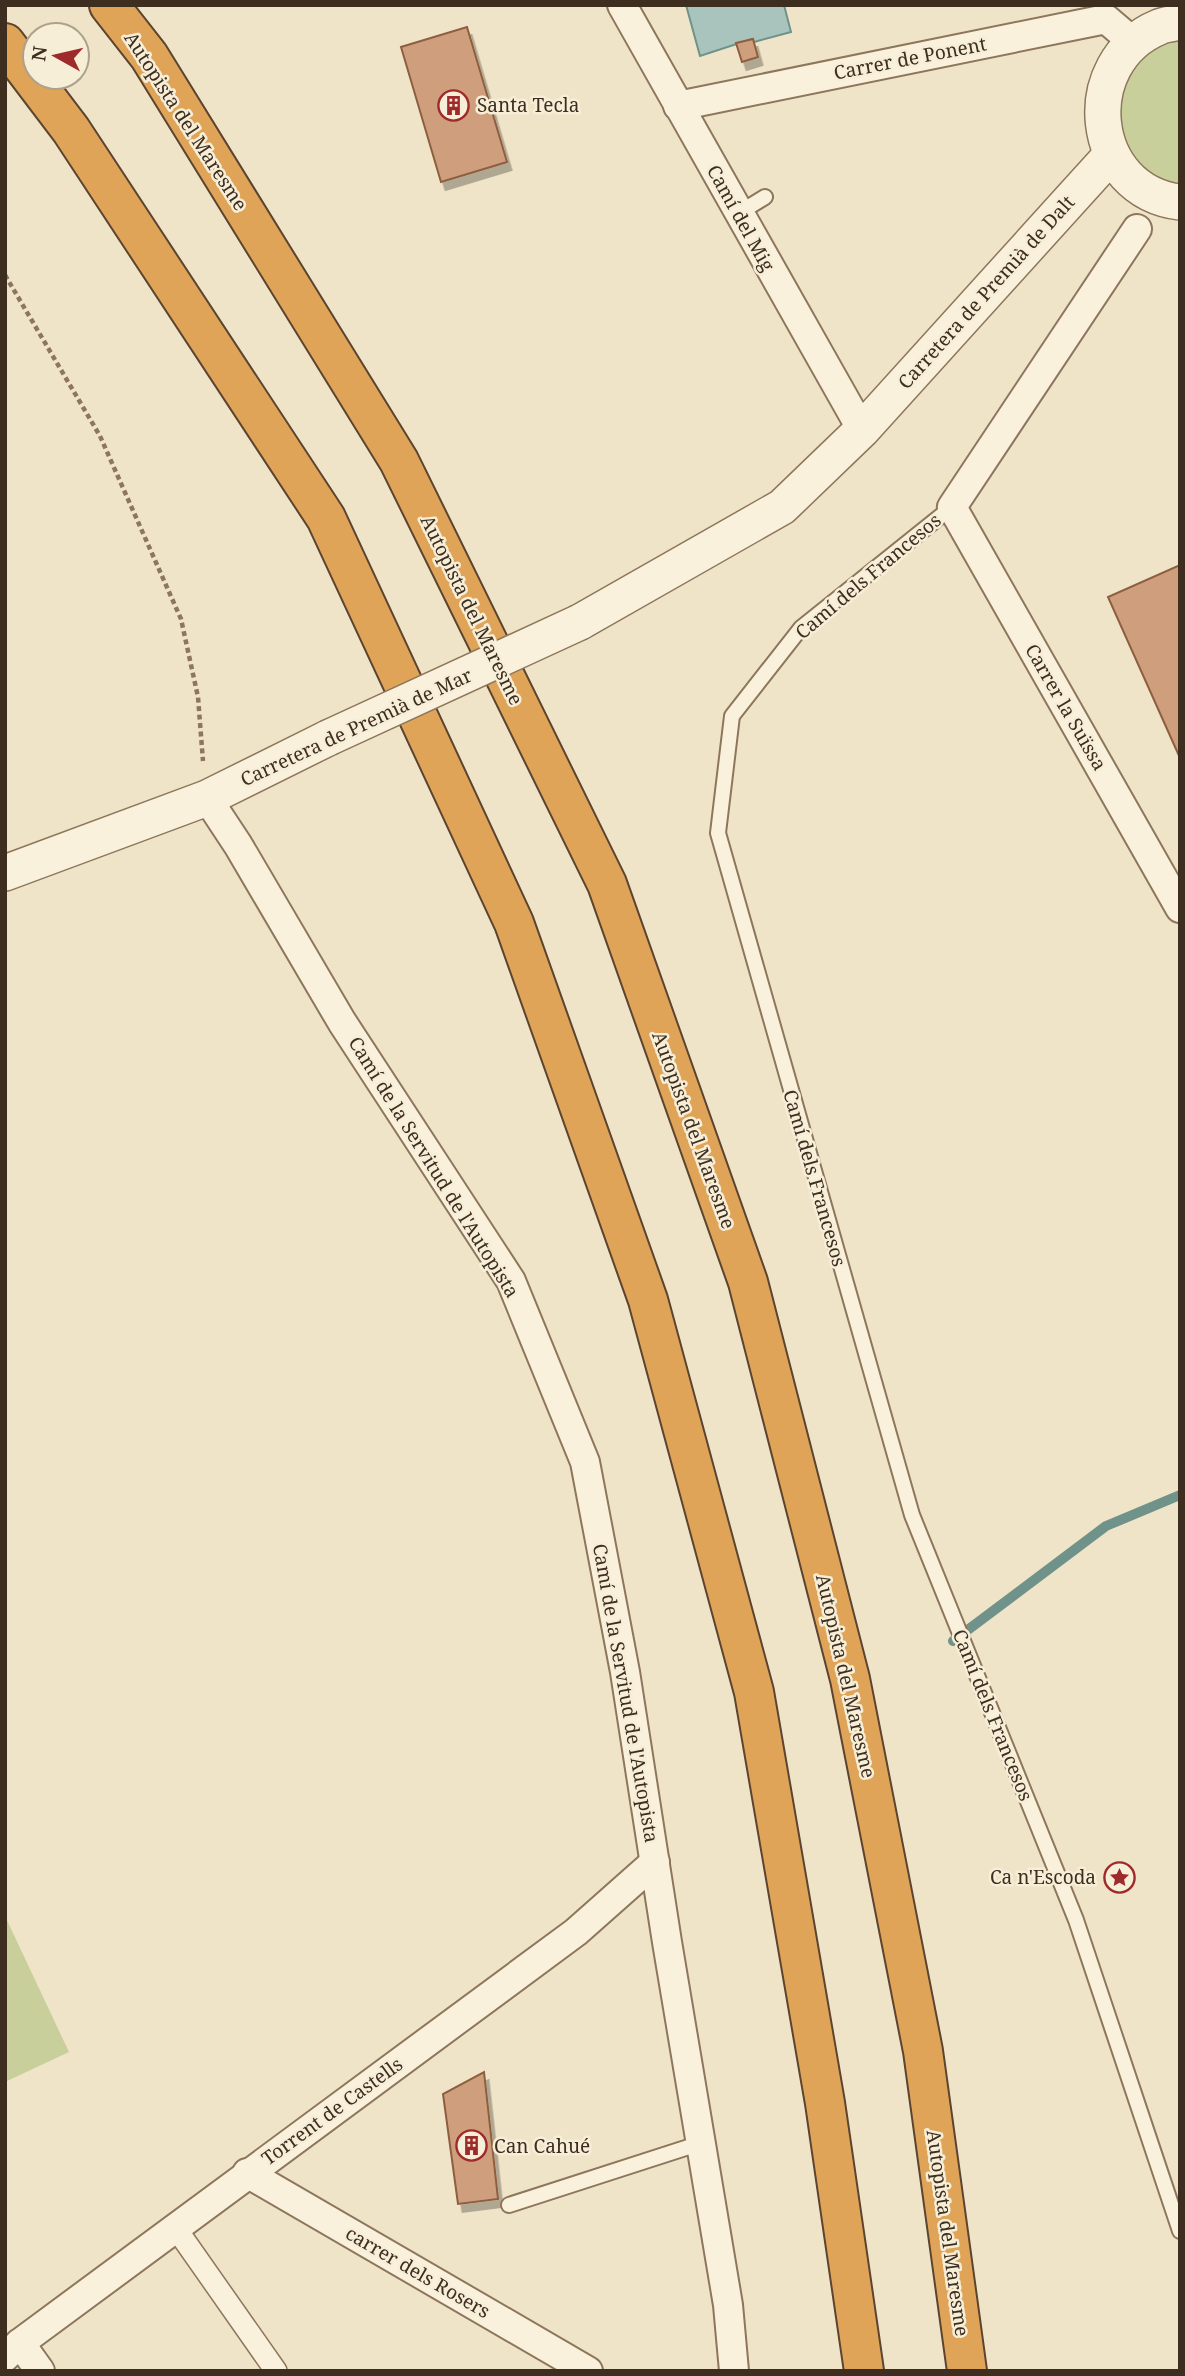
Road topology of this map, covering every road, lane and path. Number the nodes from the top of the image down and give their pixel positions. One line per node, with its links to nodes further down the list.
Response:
1 (109, 5): 30 (highway, Autopista del Maresme)
2 (622, 5): 6 (street, Camí del Mig)
3 (1180, 22): 4 (street)
4 (1133, 42): 6 (street, Carrer de Ponent); 7 (street)
5 (5, 43): 29 (highway)
6 (678, 106): 10 (street, Camí del Mig)
7 (1111, 155): 9 (street); 13 (street, Carretera de Premià de Dalt)
8 (765, 197): 10 (lane)
9 (1180, 202)
10 (738, 213): 13 (street, Camí del Mig)
11 (1138, 229): 14 (street, Camí dels Francesos)
12 (5, 275): 15 (path)
13 (862, 430): 15 (street, Carretera de Premià de Mar, bridge)
14 (952, 507): 17 (street, Carrer la Suïssa); 23 (lane, Camí dels Francesos)
15 (207, 798): 16 (street, Carretera de Premià de Mar); 18 (street, Camí de la Servitud de l'Autopista)
16 (5, 873)
17 (1177, 899)
18 (654, 1862): 19 (street, Camí de la Servitud de l'Autopista); 20 (street, Torrent de Castells)
19 (701, 2143): 21 (lane); 28 (street, Camí de la Servitud de l'Autopista)
20 (247, 2173): 22 (street, Torrent de Castells); 27 (street, carrer dels Rosers)
21 (509, 2205)
22 (175, 2227): 24 (street, Torrent de Castells); 26 (street)
23 (1180, 2231)
24 (13, 2350): 25 (street)
25 (40, 2371)
26 (276, 2371)
27 (588, 2371)
28 (734, 2371)
29 (864, 2371)
30 (967, 2371)

